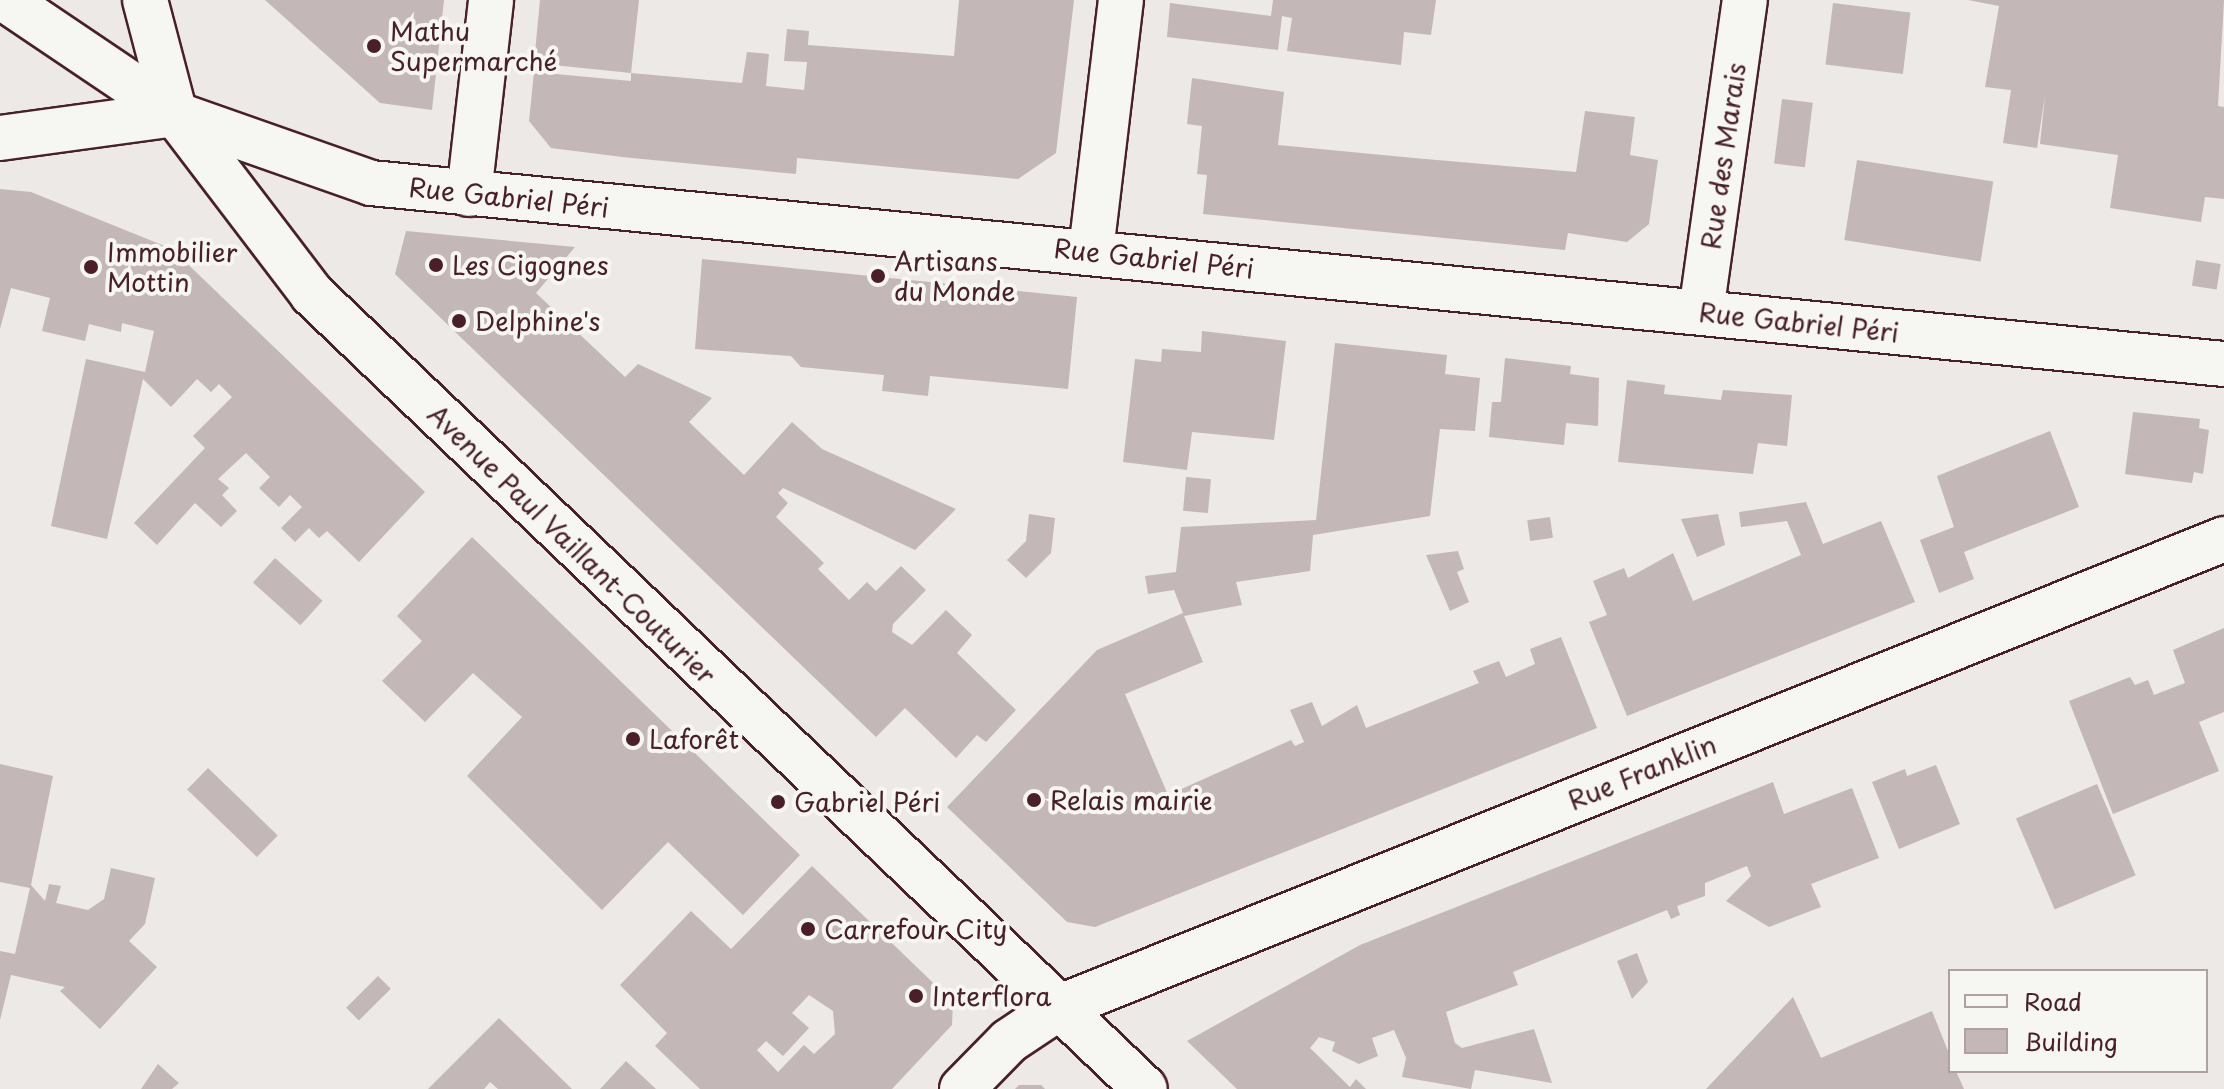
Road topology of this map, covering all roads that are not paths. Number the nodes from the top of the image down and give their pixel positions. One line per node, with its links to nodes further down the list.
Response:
1 (6, 0): 6 (street, Avenue Paul Vaillant-Couturier)
2 (145, 0): 6 (street)
3 (491, 0): 8 (street)
4 (1121, 0): 9 (street)
5 (1745, 0): 10 (street, Rue des Marais)
6 (175, 114): 7 (street, Rue Gabriel Péri); 8 (street, Rue Gabriel Péri); 13 (street, Avenue Paul Vaillant-Couturier)
7 (0, 138)
8 (469, 194): 9 (street, Rue Gabriel Péri)
9 (1091, 251): 10 (street, Rue Gabriel Péri)
10 (1701, 312): 11 (street, Rue Gabriel Péri)
11 (2224, 364)
12 (2224, 539): 13 (street, Rue Franklin)
13 (1060, 1007): 14 (street, Rue Franklin); 15 (street, Avenue Paul Vaillant-Couturier)
14 (962, 1089)
15 (1145, 1089)

